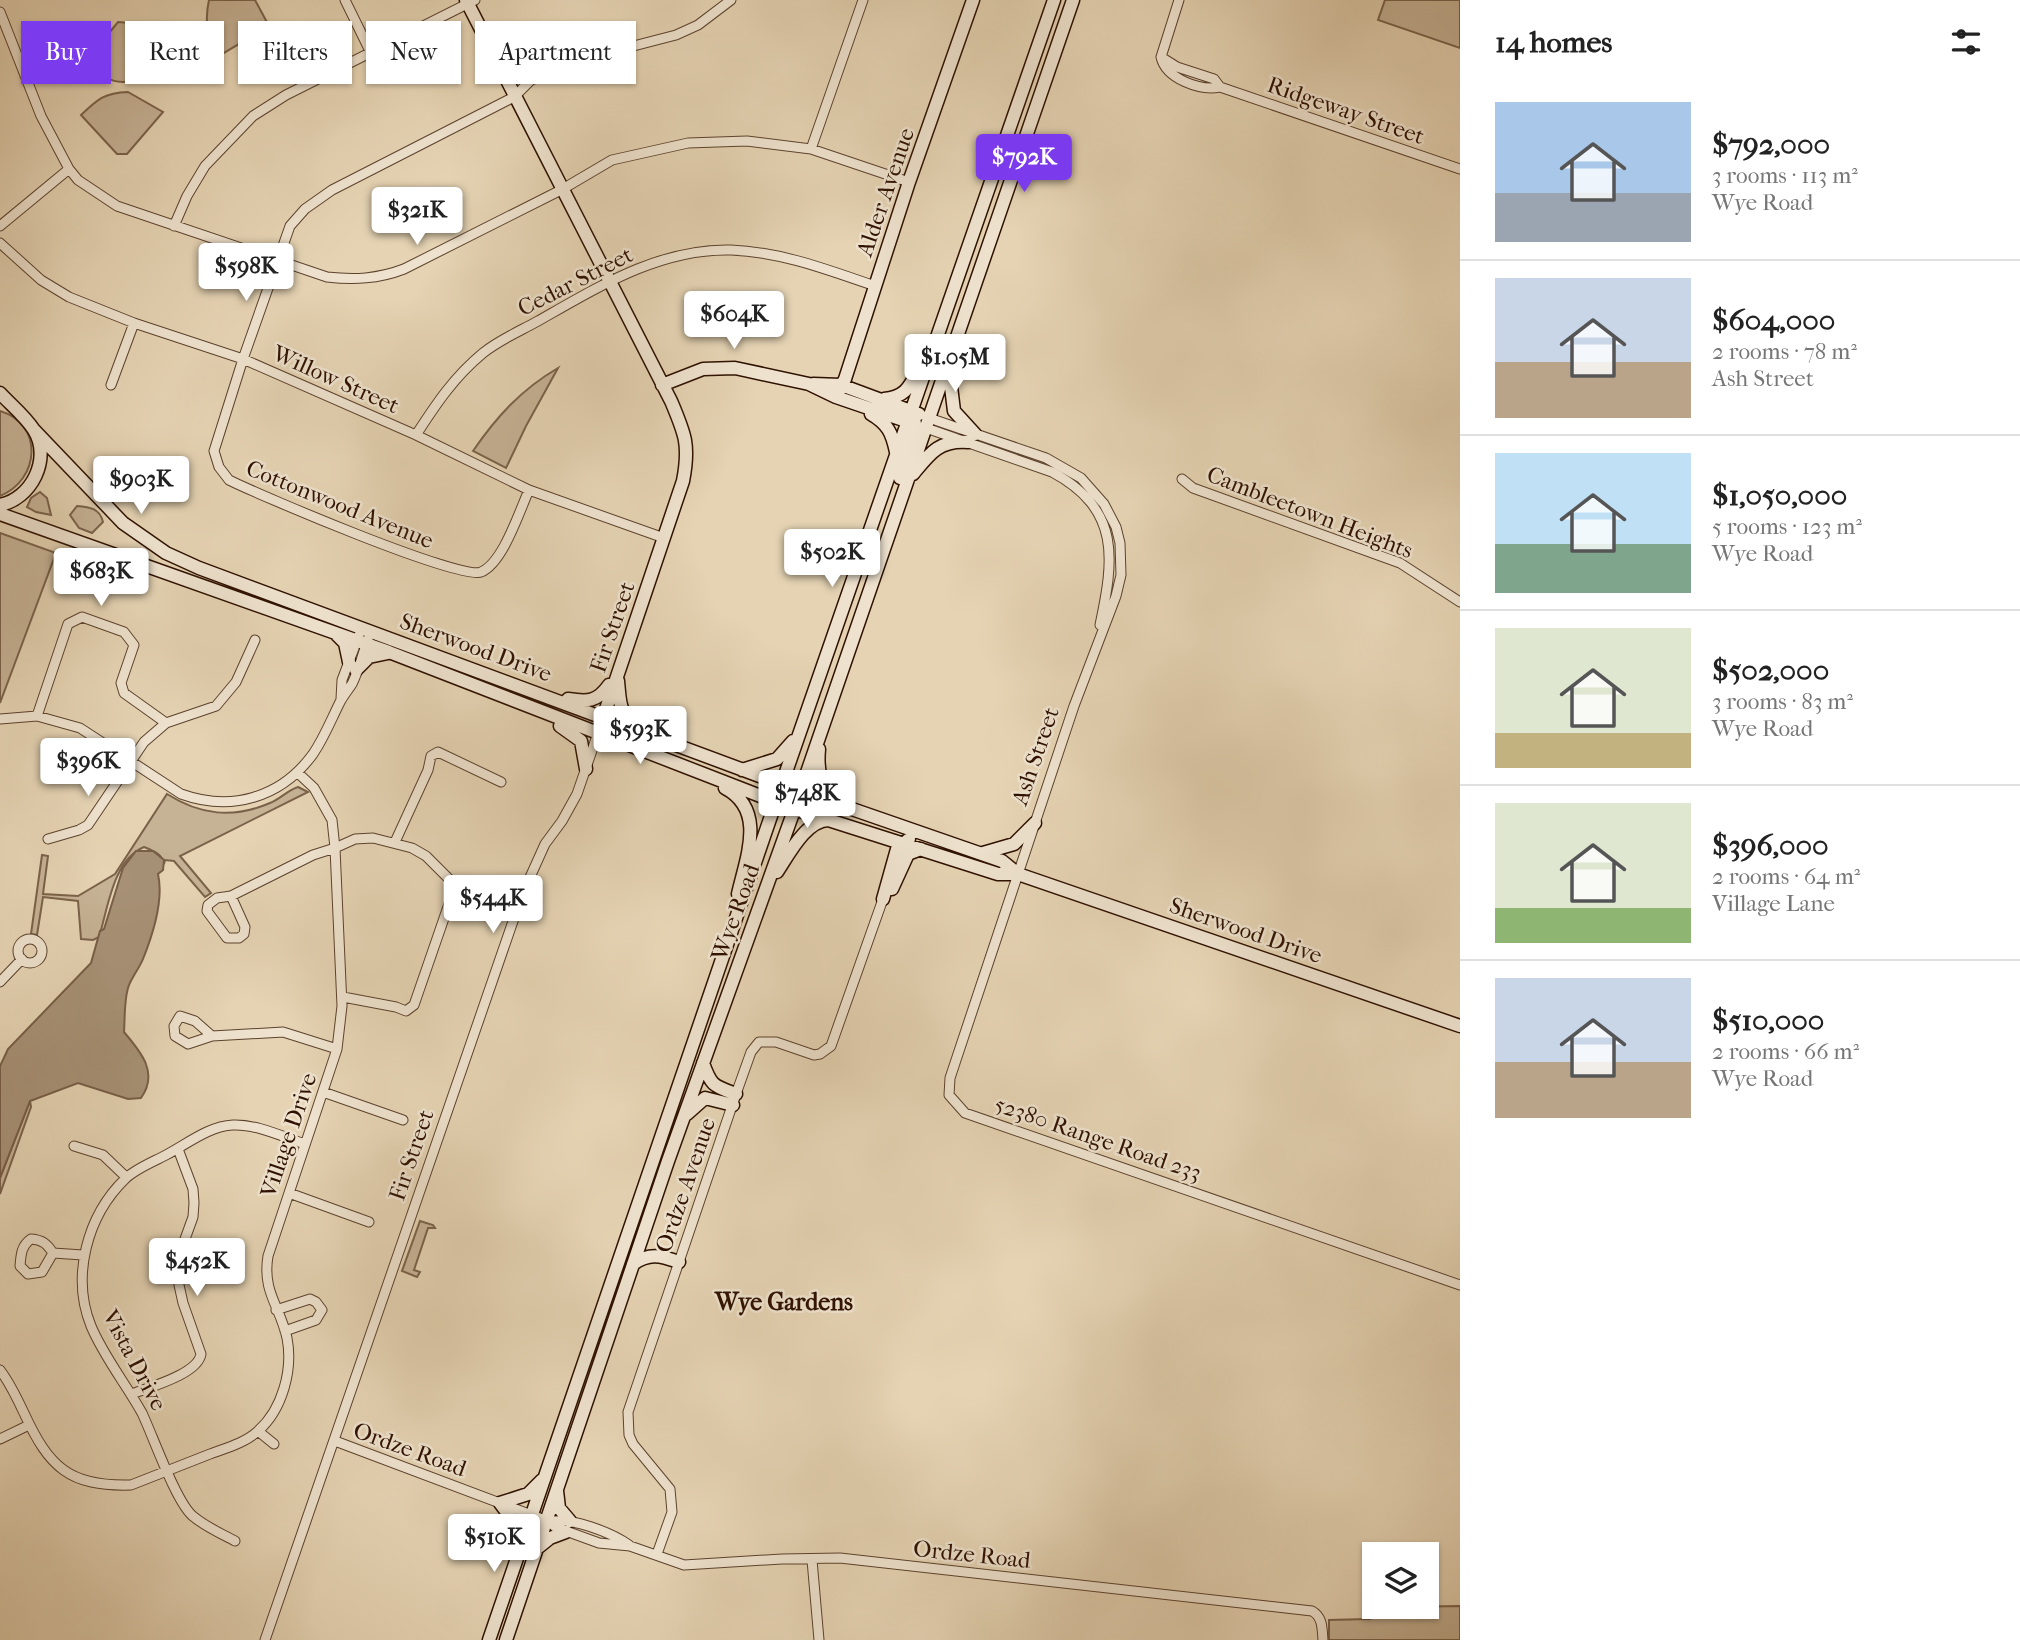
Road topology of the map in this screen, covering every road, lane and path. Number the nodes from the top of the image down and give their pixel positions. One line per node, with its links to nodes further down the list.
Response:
1 (345, 0): 13 (street)
2 (731, 0): 15 (street, Cottonwood Avenue)
3 (863, 0): 16 (street)
4 (973, 0): 19 (main road, Alder Avenue)
5 (1054, 0): 28 (main road, Wye Road)
6 (1073, 0): 11 (main road, Wye Road)
7 (1082, 0): 11 (main road)
8 (1179, 0): 18 (street, Ridgeway Street)
9 (469, 1): 12 (street); 15 (main road, Fir Street)
10 (0, 12): 17 (street)
11 (1067, 18): 30 (main road, Wye Road)
12 (429, 21)
13 (366, 43)
14 (366, 53): 22 (street)
15 (514, 97): 20 (main road, Fir Street); 24 (street, Cottonwood Avenue)
16 (811, 149): 19 (street); 20 (street)
17 (69, 169): 21 (street); 22 (street)
18 (1460, 169)
19 (909, 182): 26 (main road, Alder Avenue)
20 (561, 190): 24 (street); 25 (main road, Fir Street)
21 (0, 226)
22 (174, 226): 24 (street)
23 (0, 243): 27 (street, Willow Street)
24 (276, 261): 29 (street, Cottonwood Avenue)
25 (610, 281): 26 (street, Cedar Street); 32 (main road, Fir Street); 41 (street, Cedar Street)
26 (875, 286): 33 (main road, Alder Avenue)
27 (134, 323): 29 (street, Willow Street); 31 (street)
28 (935, 342): 35 (main road); 39 (main road, Wye Road)
29 (243, 359): 41 (street, Willow Street); 46 (street, Cottonwood Avenue)
30 (948, 360): 39 (main road, Wye Road); 42 (main road)
31 (111, 385)
32 (662, 385): 33 (main road, Ash Street); 49 (main road, Fir Street)
33 (839, 391): 35 (main road, Ash Street); 37 (main road, Ash Street)
34 (0, 393): 38 (main road)
35 (878, 399): 39 (main road, Ash Street)
36 (0, 404): 38 (main road)
37 (856, 404): 39 (main road, Ash Street); 43 (main road)
38 (13, 408): 40 (main road, Sherwood Drive)
39 (918, 421): 42 (street, Ash Street); 43 (main road, Wye Road); 45 (main road, Wye Road); 50 (main road)
40 (34, 430): 47 (main road); 52 (main road, Sherwood Drive)
41 (416, 435): 46 (street, Willow Street)
42 (971, 438): 45 (main road); 81 (street, Ash Street)
43 (896, 457): 66 (main road, Wye Road)
44 (1182, 479): 51 (street, Cambleetown Heights)
45 (907, 483): 50 (main road, Wye Road)
46 (529, 491): 49 (street, Willow Street)
47 (0, 505)
48 (0, 514): 53 (main road, Sherwood Drive)
49 (664, 538): 58 (main road, Fir Street)
50 (887, 541): 65 (main road, Wye Road)
51 (1460, 602)
52 (366, 629): 55 (street); 59 (main road, Sherwood Drive)
53 (334, 632): 55 (main road, Sherwood Drive); 57 (main road)
54 (255, 640): 64 (street)
55 (361, 643): 56 (main road, Sherwood Drive); 57 (street)
56 (389, 652): 57 (main road); 60 (main road, Sherwood Drive)
57 (353, 666): 73 (street)
58 (618, 673): 59 (main road); 62 (main road, Fir Street); 68 (main road)
59 (543, 694): 62 (main road, Sherwood Drive)
60 (517, 702): 67 (main road, Sherwood Drive); 71 (main road)
61 (37, 716): 63 (street); 64 (street); 70 (street)
62 (603, 718): 67 (main road, Fir Street); 68 (main road, Sherwood Drive)
63 (0, 719)
64 (166, 723): 70 (street)
65 (821, 731): 76 (main road, Wye Road); 78 (main road)
66 (800, 732): 72 (main road); 75 (main road, Wye Road)
67 (598, 733): 69 (main road, Sherwood Drive); 71 (street, Fir Street)
68 (665, 740): 72 (main road, Sherwood Drive)
69 (669, 760): 77 (main road, Sherwood Drive); 93 (main road)
70 (131, 762): 73 (street); 82 (street)
71 (586, 769): 123 (street, Fir Street)
72 (742, 770): 75 (main road, Sherwood Drive)
73 (298, 773): 86 (street, Village Drive)
74 (501, 782): 83 (street)
75 (782, 784): 76 (main road, Sherwood Drive); 77 (main road, Wye Road)
76 (800, 791): 78 (main road, Sherwood Drive); 79 (main road, Wye Road)
77 (777, 802): 79 (main road, Sherwood Drive); 93 (main road, Wye Road)
78 (843, 806): 85 (main road, Sherwood Drive)
79 (794, 809): 80 (main road, Sherwood Drive); 90 (main road, Wye Road)
80 (830, 820): 84 (main road, Sherwood Drive); 90 (main road)
81 (1035, 823): 88 (main road); 89 (street, Ash Street)
82 (48, 839)
83 (395, 842): 86 (street); 96 (street)
84 (903, 843): 85 (main road); 87 (main road, Sherwood Drive); 92 (main road)
85 (956, 845): 88 (main road, Sherwood Drive)
86 (335, 848): 91 (street); 96 (street, Village Drive)
87 (921, 849): 89 (main road, Sherwood Drive); 92 (main road)
88 (980, 854): 89 (main road, Sherwood Drive)
89 (1018, 874): 97 (main road, Sherwood Drive); 115 (street, 52380 Range Road 233)
90 (767, 887): 100 (main road, Wye Road)
91 (232, 896): 91 (street)
92 (883, 899): 102 (street, Ordze Avenue)
93 (725, 954): 126 (main road, Wye Road)
94 (22, 960): 95 (street)
95 (0, 982)
96 (343, 997): 99 (street, Village Drive)
97 (1460, 1026)
98 (212, 1036): 99 (street)
99 (337, 1049): 101 (street, Village Drive)
100 (703, 1063): 102 (main road); 103 (main road, Wye Road)
101 (323, 1092): 104 (street); 105 (street, Village Drive)
102 (735, 1099): 103 (main road); 113 (street, Ordze Avenue)
103 (684, 1116): 114 (main road, Wye Road)
104 (403, 1120)
105 (305, 1144): 107 (street, Vista Drive); 109 (street, Village Drive)
106 (74, 1146): 108 (street)
107 (178, 1149): 108 (street, Vista Drive); 119 (street)
108 (126, 1177): 112 (street, Vista Drive)
109 (289, 1193): 110 (street); 116 (street, Village Drive)
110 (369, 1222)
111 (53, 1253): 112 (street)
112 (83, 1255): 119 (street, Vista Drive)
113 (679, 1262): 114 (main road); 135 (street, Ordze Avenue)
114 (633, 1264): 127 (main road, Wye Road)
115 (1460, 1285)
116 (276, 1310): 117 (street, Village Drive); 117 (street)
117 (285, 1331): 121 (street, Village Drive)
118 (0, 1370): 120 (street, Village Drive)
119 (132, 1394): 125 (street, Vista Drive)
120 (29, 1425): 122 (street); 125 (street, Village Drive)
121 (258, 1431): 124 (street); 125 (street, Village Drive)
122 (0, 1439)
123 (335, 1441): 128 (street, Ordze Road); 137 (street, Fir Street)
124 (274, 1444)
125 (167, 1471): 132 (street, Vista Drive)
126 (545, 1477): 128 (main road); 129 (main road, Wye Road)
127 (557, 1485): 130 (main road, Wye Road); 131 (main road)
128 (500, 1503): 129 (street, Ordze Road); 133 (main road)
129 (532, 1515): 130 (street, Ordze Road); 133 (main road, Wye Road)
130 (548, 1521): 131 (street, Ordze Road); 134 (main road, Wye Road)
131 (568, 1527): 134 (main road); 135 (street, Ordze Road)
132 (235, 1541)
133 (520, 1549): 138 (main road, Wye Road)
134 (535, 1550): 139 (main road, Wye Road)
135 (657, 1554): 136 (street, Ordze Road)
136 (812, 1559): 140 (street); 141 (street, Ordze Road)
137 (265, 1640)
138 (489, 1640)
139 (506, 1640)
140 (819, 1640)
141 (1323, 1640)

